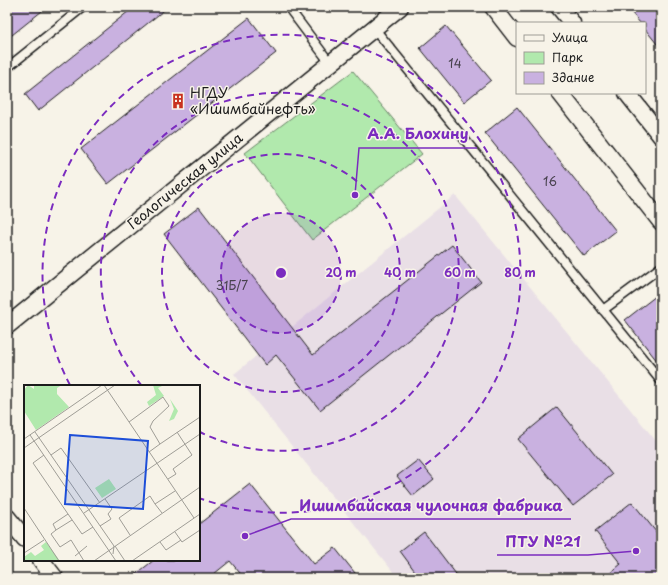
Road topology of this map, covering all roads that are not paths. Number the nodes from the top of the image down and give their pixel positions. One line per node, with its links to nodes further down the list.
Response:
1 (83, 7): 10 (lane)
2 (288, 7): 9 (lane)
3 (400, 7): 7 (street, Геологическая улица)
4 (493, 7): 8 (street)
5 (559, 7): 6 (street)
6 (571, 22)
7 (374, 28): 9 (street, Геологическая улица); 16 (lane)
8 (516, 37)
9 (330, 63): 17 (street, Геологическая улица)
10 (7, 68)
11 (561, 94): 14 (street)
12 (628, 94): 13 (street)
13 (661, 136)
14 (661, 222)
15 (661, 267): 16 (lane)
16 (603, 310): 18 (lane)
17 (7, 326)
18 (661, 381)
19 (7, 516): 20 (street)
20 (24, 538)
21 (42, 561): 22 (street)
22 (55, 578)

